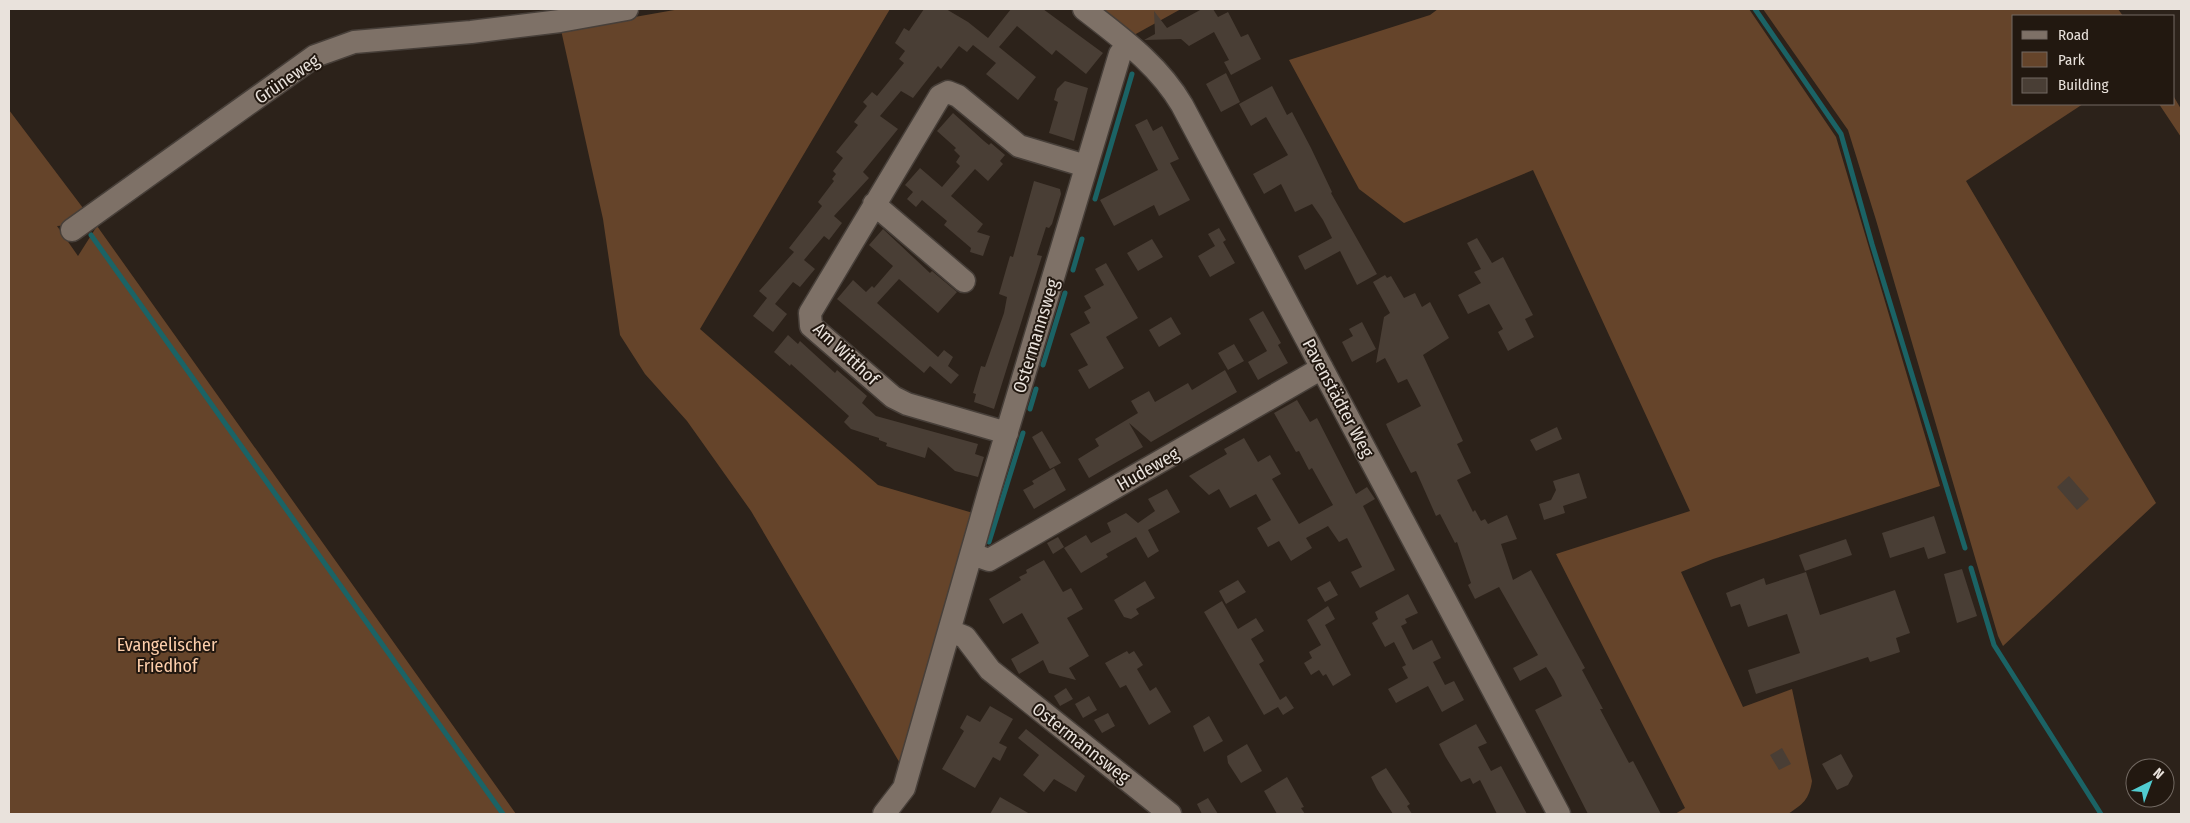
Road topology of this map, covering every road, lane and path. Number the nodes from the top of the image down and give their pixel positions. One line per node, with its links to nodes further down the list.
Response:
1 (627, 9): 6 (street, Grüneweg)
2 (1084, 9): 3 (street, Pavenstädter Weg)
3 (1128, 44): 4 (street, Ostermannsweg); 8 (street, Pavenstädter Weg)
4 (1086, 166): 5 (street, Am Witthof); 9 (street, Ostermannsweg)
5 (874, 204): 7 (street); 9 (street, Am Witthof)
6 (72, 230)
7 (964, 281)
8 (1322, 368): 10 (street, Hudeweg); 14 (street, Pavenstädter Weg)
9 (1007, 433): 10 (street, Ostermannsweg)
10 (972, 554): 11 (street, Ostermannsweg)
11 (950, 631): 12 (street, Ostermannsweg); 13 (street, Ostermannsweg)
12 (893, 811)
13 (1170, 814)
14 (1559, 814)

